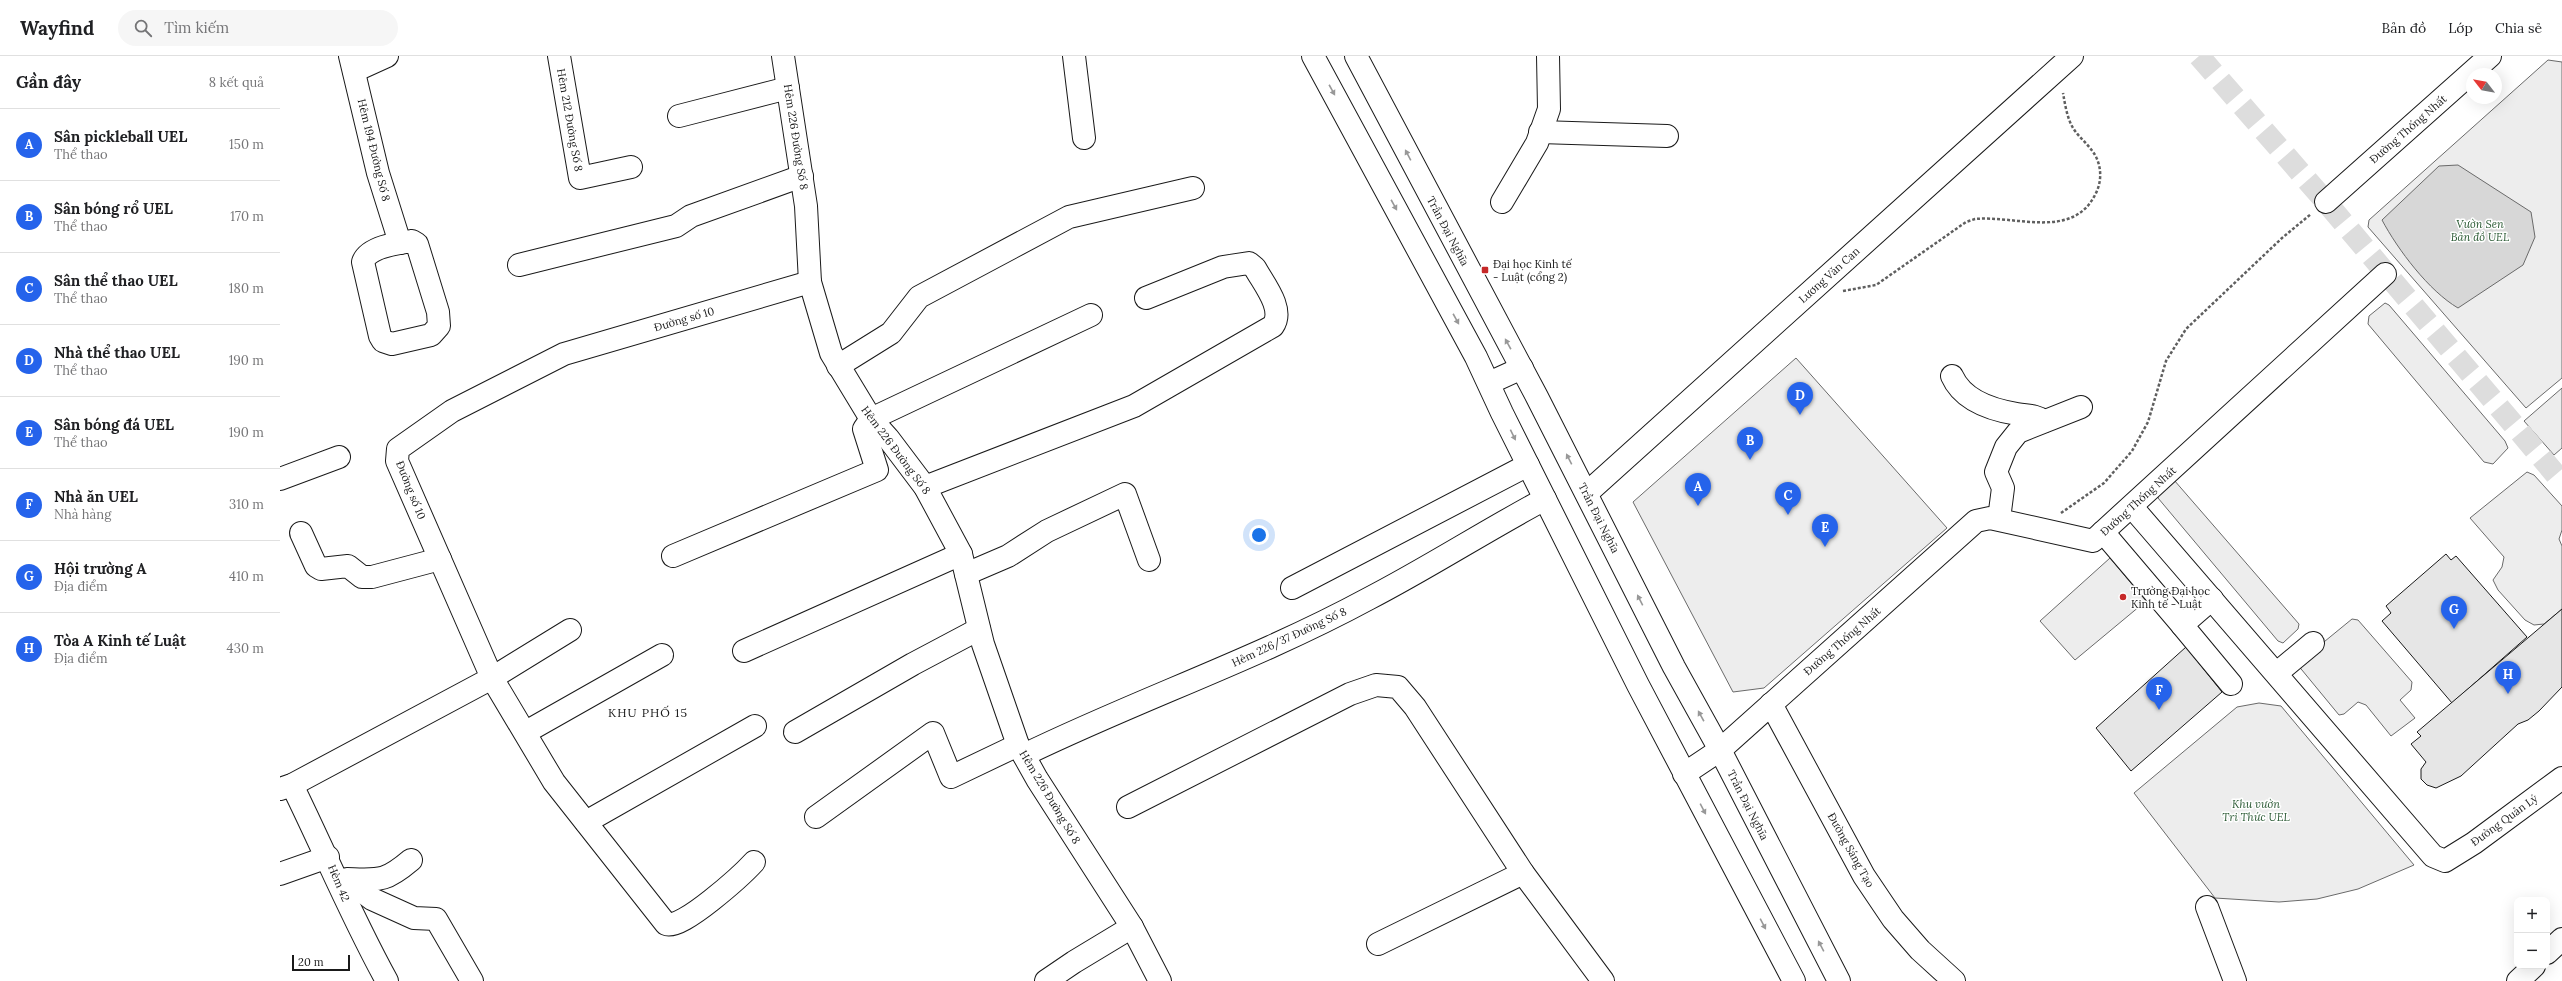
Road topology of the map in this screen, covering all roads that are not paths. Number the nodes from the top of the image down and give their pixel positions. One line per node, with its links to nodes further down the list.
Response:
1 (387, 56): 10 (street)
2 (559, 56): 16 (street, Hẻm 212 Đường Số 8)
3 (783, 56): 11 (street, Hẻm 226 Đường Số 8)
4 (1074, 56): 15 (street)
5 (1313, 56): 30 (street, one-way to 30)
6 (1356, 56): 28 (street, Trần Đại Nghĩa, one-way to 6)
7 (1548, 56): 13 (street)
8 (2072, 56): 38 (street, Lương Văn Can)
9 (2490, 56): 20 (street, Đường Thống Nhất)
10 (352, 64): 21 (street, Hẻm 194 Đường Số 8)
11 (788, 88): 12 (street); 17 (street, Hẻm 226 Đường Số 8)
12 (679, 116)
13 (1540, 132): 14 (street); 19 (street)
14 (1666, 136)
15 (1084, 138)
16 (631, 167)
17 (802, 176): 22 (street); 24 (street, Hẻm 226 Đường Số 8)
18 (1193, 188): 27 (street)
19 (1502, 202)
20 (2326, 202)
21 (400, 243): 21 (street)
22 (519, 265)
23 (2385, 274): 40 (street, Đường Thống Nhất)
24 (810, 282): 27 (street, Hẻm 226 Đường Số 8); 45 (street, Đường số 10)
25 (1146, 298): 37 (street)
26 (1091, 315): 32 (street)
27 (838, 366): 32 (street, Hẻm 226 Đường Số 8)
28 (1522, 368): 30 (street); 38 (street, Trần Đại Nghĩa, one-way to 28)
29 (1952, 376): 33 (street)
30 (1489, 383): 35 (street, one-way to 35)
31 (2081, 407): 33 (street)
32 (871, 420): 37 (street, Hẻm 226 Đường Số 8); 44 (street)
33 (2044, 421): 41 (street)
34 (339, 457): 36 (street)
35 (1528, 465): 39 (street); 48 (street)
36 (280, 479)
37 (925, 487): 47 (street, Hẻm 226 Đường Số 8)
38 (1587, 493): 64 (street, Trần Đại Nghĩa, one-way to 38)
39 (1545, 499): 63 (street, Hẻm 226/37 Đường Số 8); 65 (street)
40 (2132, 507): 42 (street, Đường Thống Nhất); 49 (street)
41 (1999, 519): 42 (street, Đường Thống Nhất); 59 (street, Đường Thống Nhất)
42 (2103, 532): 50 (street)
43 (301, 533): 45 (street)
44 (673, 556)
45 (440, 559): 57 (street, Đường số 10)
46 (1149, 560): 47 (street)
47 (964, 564): 51 (street, Hẻm 226 Đường Số 8); 54 (street)
48 (1292, 588)
49 (2212, 599): 50 (street); 56 (street)
50 (2182, 625): 58 (street)
51 (980, 629): 62 (street); 63 (street, Hẻm 226 Đường Số 8)
52 (570, 630): 57 (street)
53 (2313, 643): 56 (street)
54 (744, 651)
55 (662, 655): 61 (street)
56 (2277, 673): 66 (street, Đường Quản Lý)
57 (492, 678): 61 (street, Đường số 10); 67 (street)
58 (2231, 684)
59 (1771, 704): 64 (street, Đường Thống Nhất); 91 (street, Đường Sáng Tạo)
60 (755, 726): 70 (street)
61 (526, 732): 70 (street, Đường số 10)
62 (795, 732)
63 (1021, 750): 69 (street, Hẻm 226/37 Đường Số 8); 79 (street, Hẻm 226 Đường Số 8)
64 (1720, 750): 65 (street, Đường Thống Nhất); 90 (street, Trần Đại Nghĩa, one-way to 64)
65 (1684, 774): 89 (street, one-way to 89)
66 (2560, 783)
67 (286, 787): 71 (street, Hèm 42)
68 (1128, 807): 74 (street)
69 (816, 817)
70 (586, 822): 73 (street, Đường số 10)
71 (328, 857): 75 (street); 76 (street, Hèm 42)
72 (411, 860): 77 (street)
73 (754, 862)
74 (1523, 873): 81 (street); 88 (street)
75 (280, 874)
76 (338, 879): 77 (street); 84 (street, Hèm 42)
77 (360, 880): 85 (street)
78 (2207, 907): 92 (street)
79 (1132, 927): 86 (street); 87 (street, Hẻm 226 Đường Số 8)
80 (2562, 939): 82 (street)
81 (1378, 944)
82 (2550, 950)
83 (2531, 969): 93 (street)
84 (387, 981)
85 (472, 981)
86 (1046, 981)
87 (1160, 981)
88 (1603, 981)
89 (1794, 981)
90 (1839, 981)
91 (1954, 981)
92 (2235, 981)
93 (2518, 981)

